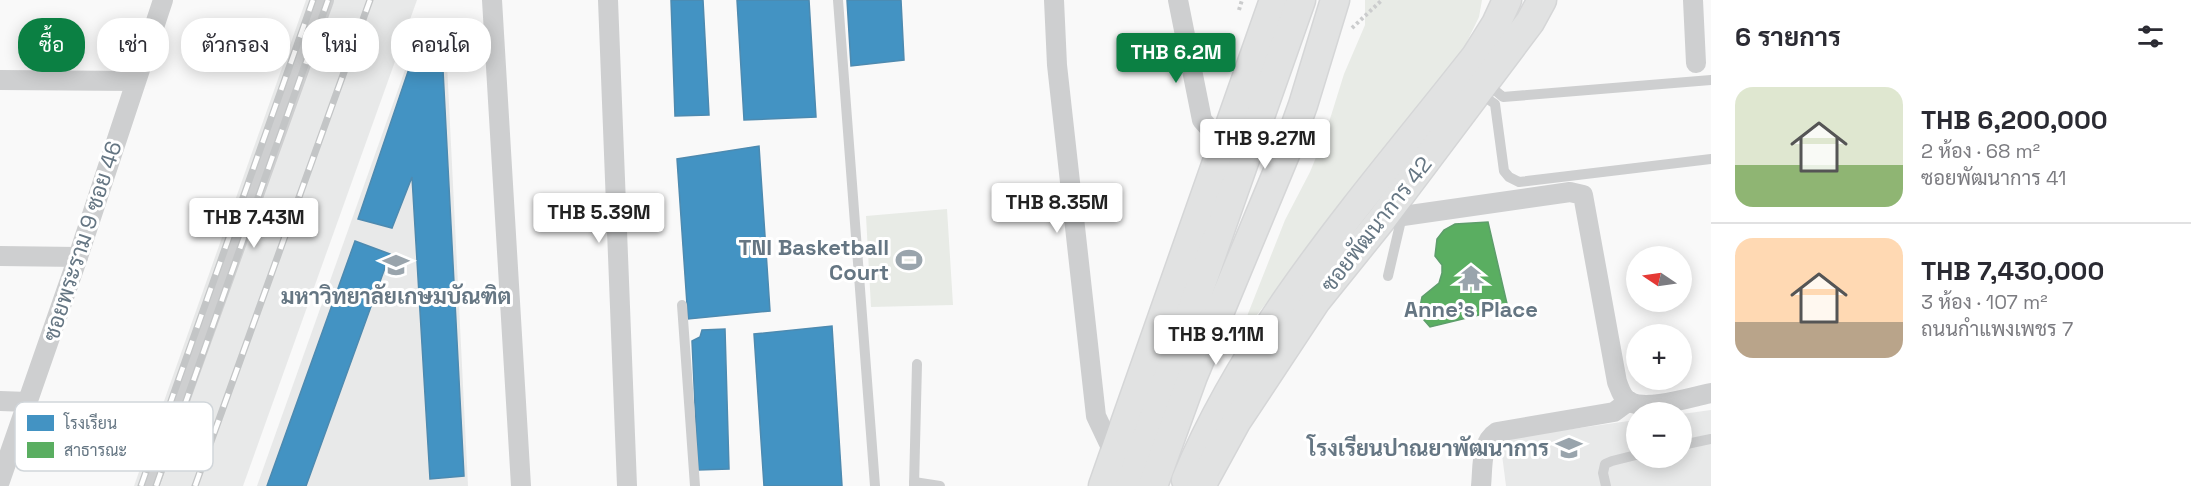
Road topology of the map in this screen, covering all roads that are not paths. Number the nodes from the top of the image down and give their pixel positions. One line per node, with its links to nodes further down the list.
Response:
1 (163, 0): 17 (street, ซอยพระราม 9 ซอย 46)
2 (324, 0): 31 (street)
3 (492, 0): 41 (street)
4 (608, 0): 42 (street)
5 (838, 0): 44 (lane)
6 (1054, 0): 35 (street)
7 (1178, 0): 19 (street)
8 (1274, 0): 19 (main road)
9 (1300, 0): 47 (main road)
10 (1335, 0): 48 (main road)
11 (1507, 0): 49 (main road)
12 (1542, 0): 18 (main road, ซอยพัฒนาการ 42)
13 (1693, 0): 14 (street)
14 (1696, 63)
15 (0, 80): 17 (street)
16 (1711, 80): 18 (lane)
17 (135, 81): 23 (street, ซอยพระราม 9 ซอย 46)
18 (1490, 95): 20 (lane); 21 (main road, ซอยพัฒนาการ 42)
19 (1223, 144): 35 (main road)
20 (1711, 159)
21 (1392, 218): 24 (lane); 29 (street); 50 (main road, ซอยพัฒนาการ 42)
22 (0, 256): 23 (street)
23 (78, 257): 30 (street, ซอยพระราม 9 ซอย 46)
24 (1388, 276)
25 (682, 305): 43 (lane)
26 (917, 364): 39 (lane)
27 (1711, 393): 29 (street)
28 (0, 401): 30 (street)
29 (1629, 401): 51 (street)
30 (28, 402)
31 (179, 402)
32 (15, 439): 38 (street, ซอยพระราม 9 ซอย 46)
33 (1711, 439): 34 (lane)
34 (1692, 443)
35 (1114, 454): 46 (main road)
36 (1626, 457): 52 (lane)
37 (154, 471): 40 (street)
38 (0, 481)
39 (914, 484): 45 (lane)
40 (149, 486)
41 (521, 486)
42 (627, 486)
43 (695, 486)
44 (875, 486)
45 (940, 486)
46 (1103, 486)
47 (1130, 486)
48 (1153, 486)
49 (1183, 486)
50 (1201, 486)
51 (1481, 486)
52 (1606, 486)

